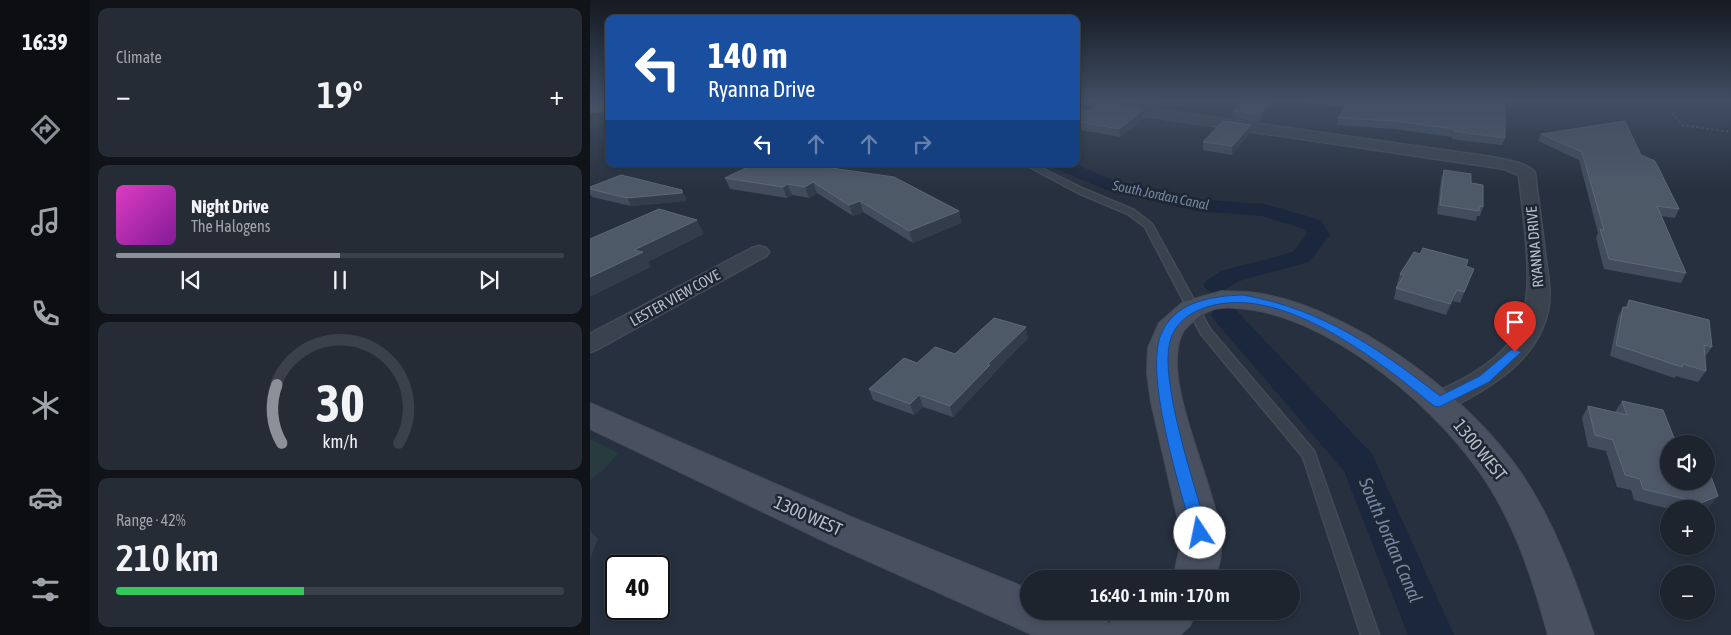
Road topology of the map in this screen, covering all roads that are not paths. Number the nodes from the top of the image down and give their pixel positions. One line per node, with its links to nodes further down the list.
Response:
1 (1275, 131): 6 (street, RYANNA DRIVE)
2 (1034, 167): 4 (lane)
3 (759, 252): 5 (street, LESTER VIEW COVE)
4 (1192, 308): 6 (street, 1300 WEST); 8 (street, 1300 WEST); 12 (lane)
5 (590, 344)
6 (1439, 402): 13 (street, 1300 WEST)
7 (590, 415): 9 (street, 1300 WEST)
8 (1196, 570)
9 (1020, 607)
10 (1050, 620): 11 (street, 1300 WEST)
11 (1090, 635)
12 (1370, 635)
13 (1572, 635)

